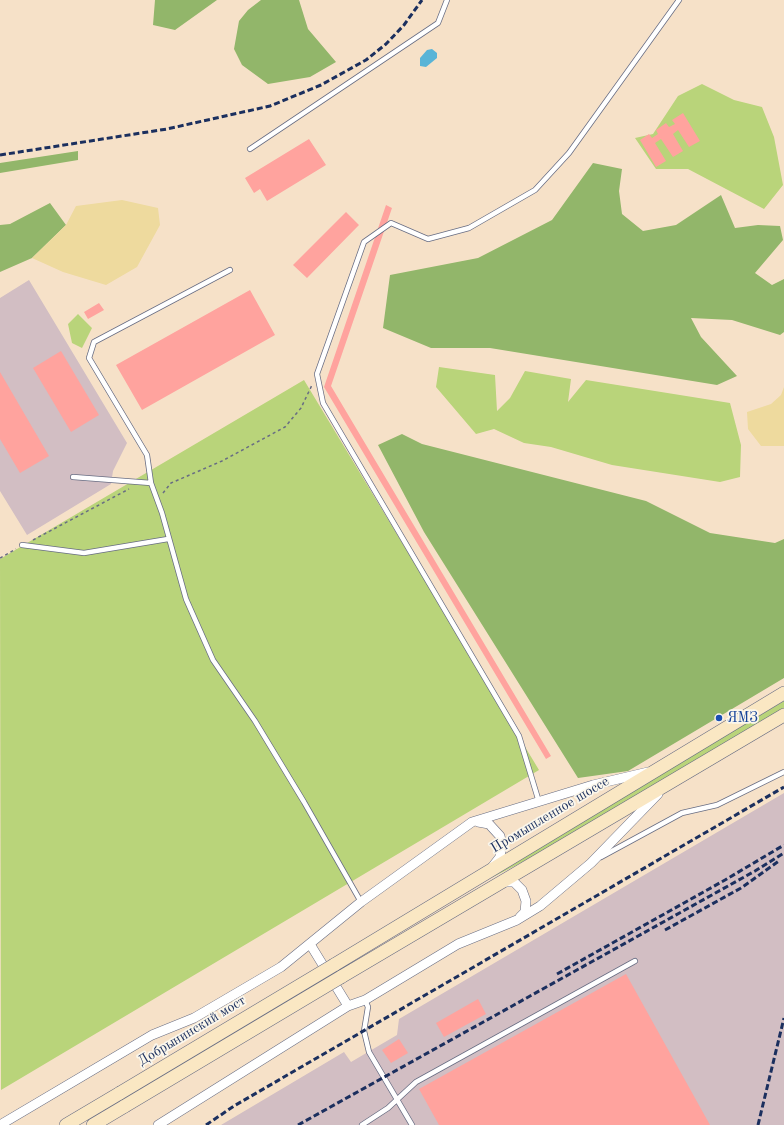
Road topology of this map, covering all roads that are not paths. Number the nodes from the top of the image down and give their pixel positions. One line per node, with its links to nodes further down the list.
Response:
1 (447, 0): 3 (lane)
2 (679, 0): 14 (lane)
3 (250, 149)
4 (230, 270): 6 (lane)
5 (73, 477): 6 (lane)
6 (151, 482): 7 (lane)
7 (168, 539): 8 (lane); 19 (lane)
8 (22, 545)
9 (784, 693): 11 (main road, Промышленное шоссе)
10 (784, 715): 13 (main road)
11 (655, 770): 14 (street); 17 (main road, Промышленное шоссе)
12 (784, 772): 16 (lane)
13 (666, 785): 16 (street); 18 (main road)
14 (539, 802): 15 (street)
15 (472, 822): 17 (street); 19 (street)
16 (591, 863): 20 (street)
17 (492, 869): 23 (main road, Промышленное шоссе)
18 (501, 882): 20 (street); 29 (main road, bridge)
19 (361, 902): 21 (street)
20 (517, 920): 24 (street)
21 (310, 944): 25 (street); 27 (street)
22 (635, 961): 26 (lane)
23 (334, 965): 28 (main road, Добрынинский мост, bridge)
24 (365, 1000): 25 (street); 26 (lane)
25 (348, 1006): 30 (street)
26 (397, 1099): 31 (lane); 32 (lane)
27 (0, 1125)
28 (66, 1125)
29 (93, 1125)
30 (158, 1125)
31 (362, 1125)
32 (412, 1125)

